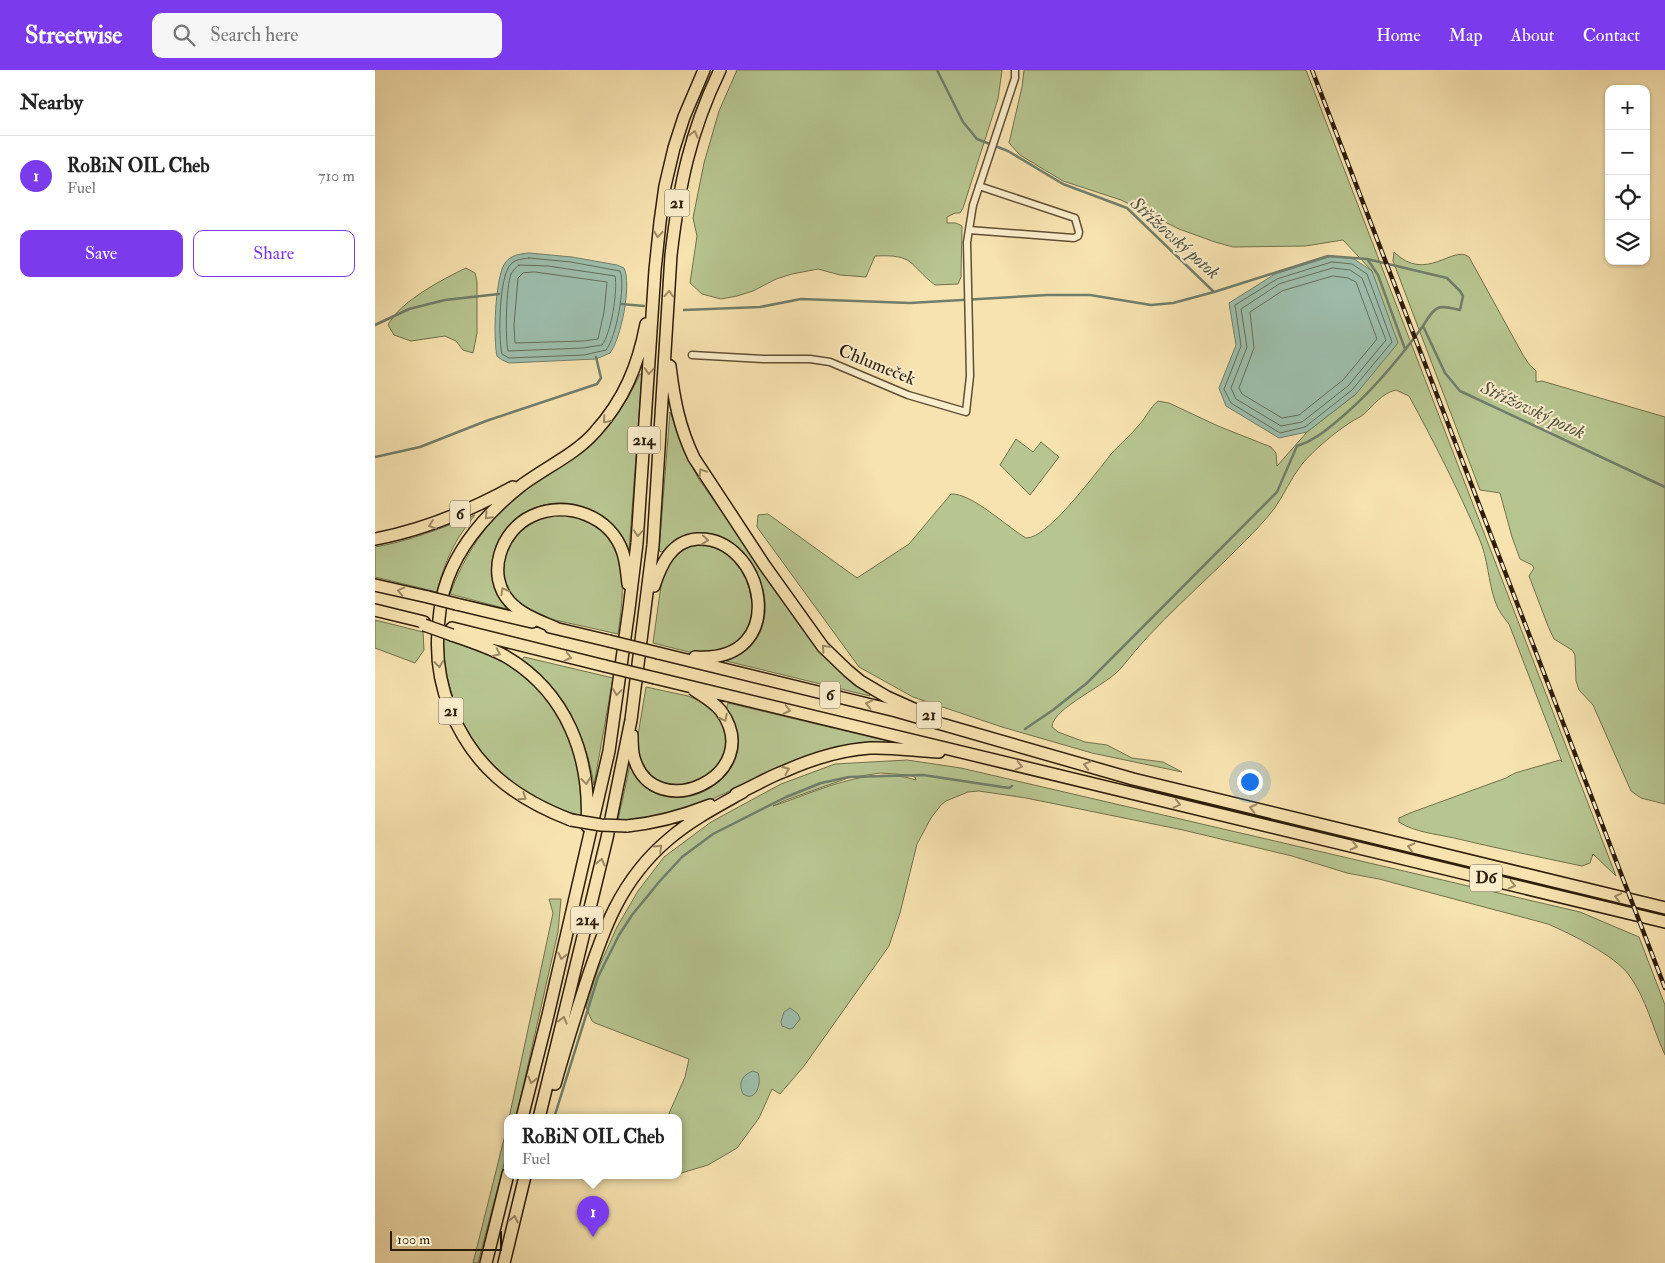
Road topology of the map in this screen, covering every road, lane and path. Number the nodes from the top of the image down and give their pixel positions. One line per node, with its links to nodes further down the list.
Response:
1 (704, 70): 6 (highway, 21, one-way to 6)
2 (720, 70): 7 (highway, 21, one-way to 2)
3 (1015, 70): 4 (street)
4 (979, 186): 5 (street); 5 (street)
5 (969, 230): 8 (street, Chlumeček)
6 (655, 270): 9 (highway, 21, one-way to 9); 12 (highway, 214, one-way to 12)
7 (666, 342): 14 (highway, 214); 20 (highway, 21, one-way to 7)
8 (692, 355)
9 (538, 473): 10 (highway, 6, one-way to 10); 23 (highway, 21, one-way to 23, bridge)
10 (375, 539)
11 (375, 585): 15 (highway, 6, one-way to 11, bridge)
12 (629, 609): 15 (highway, 6, one-way to 12); 24 (highway, 214, one-way to 24)
13 (375, 610): 16 (highway)
14 (646, 610): 17 (highway, 6, one-way to 17); 19 (highway, 214)
15 (556, 628): 17 (highway, 6, bridge)
16 (452, 632): 18 (highway, one-way to 18, bridge); 24 (highway, one-way to 24)
17 (658, 653): 20 (highway, 6, one-way to 17)
18 (689, 686): 19 (highway, one-way to 19); 21 (highway, D6, one-way to 21)
19 (631, 720): 28 (highway, 214, one-way to 19)
20 (1001, 740): 22 (highway, 6, one-way to 20)
21 (971, 755): 23 (highway, 21, one-way to 21); 26 (highway, D6, one-way to 26)
22 (1133, 779): 25 (highway, D6, one-way to 22)
23 (743, 792): 29 (highway, 21, one-way to 23)
24 (585, 857): 27 (highway, 214, one-way to 27)
25 (1665, 908)
26 (1665, 922)
27 (523, 1114)
28 (542, 1114)
29 (542, 1114)
30 (507, 1179): 32 (highway)
31 (524, 1179): 33 (highway, one-way to 31)
32 (486, 1263)
33 (504, 1263)

